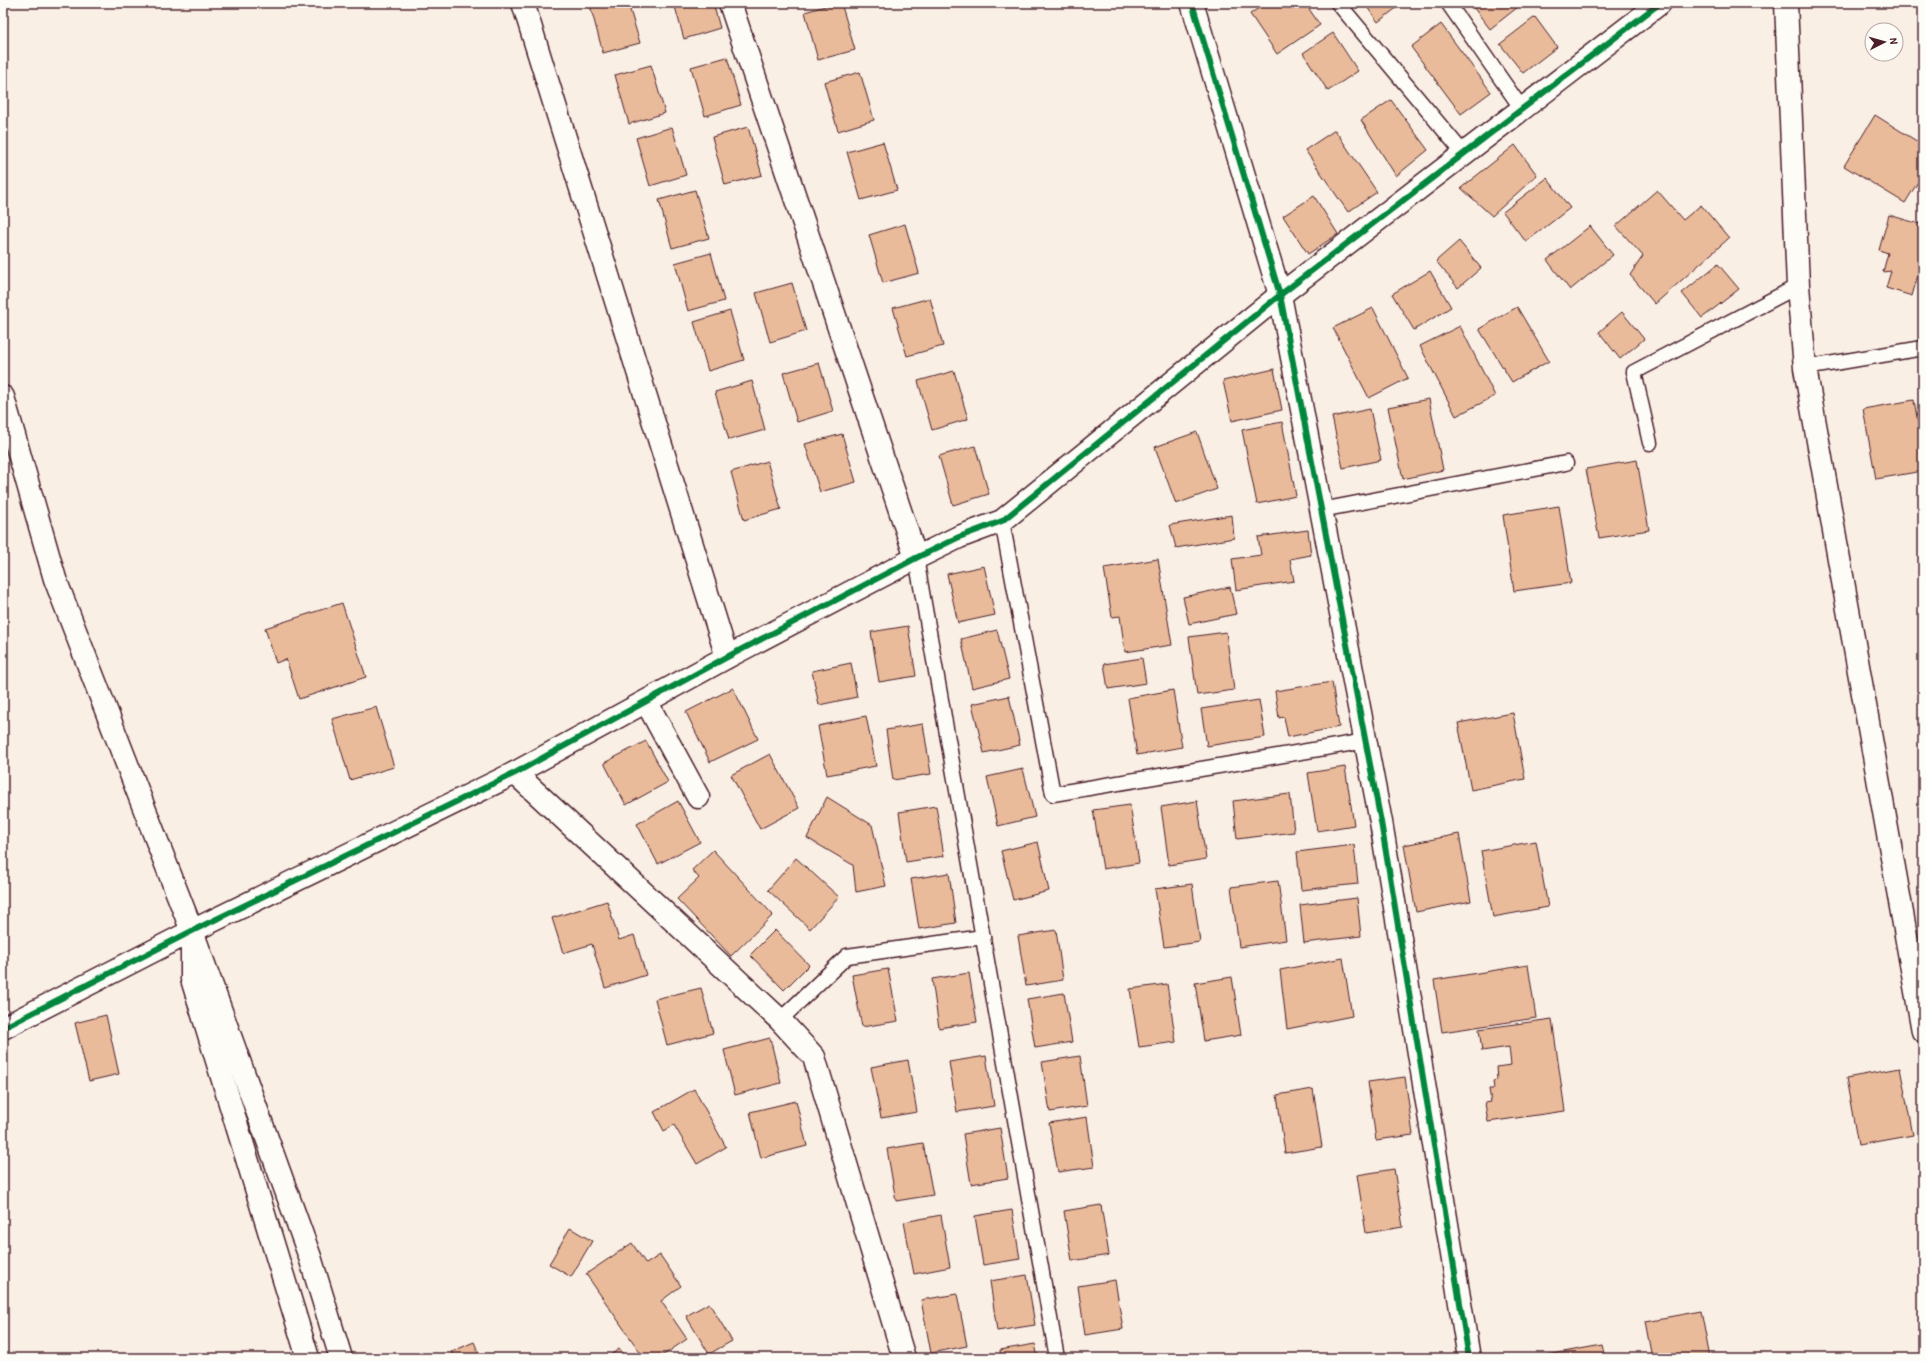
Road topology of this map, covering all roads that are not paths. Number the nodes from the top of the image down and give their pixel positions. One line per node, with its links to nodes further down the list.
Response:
1 (523, 3): 20 (street)
2 (730, 3): 19 (street)
3 (1192, 3): 11 (street)
4 (1338, 3): 9 (lane)
5 (1448, 3): 8 (lane)
6 (1660, 3): 8 (street)
7 (1786, 3): 10 (street)
8 (1522, 109): 9 (street)
9 (1464, 154): 11 (street)
10 (1798, 286): 13 (street); 15 (lane)
11 (1280, 295): 17 (street); 18 (street)
12 (1923, 348): 13 (lane)
13 (1805, 368): 29 (street)
14 (3, 397): 25 (street)
15 (1650, 443)
16 (1566, 463): 17 (lane)
17 (1322, 510): 22 (street)
18 (1002, 522): 19 (street); 22 (lane)
19 (916, 558): 20 (street); 26 (lane)
20 (726, 657): 21 (street)
21 (647, 703): 23 (street); 24 (street)
22 (1366, 741): 34 (street)
23 (515, 773): 25 (street); 27 (street)
24 (698, 797)
25 (192, 931): 28 (street); 30 (street); 31 (street)
26 (983, 937): 27 (lane); 33 (lane)
27 (780, 1020): 32 (street)
28 (3, 1028)
29 (1923, 1031)
30 (308, 1358)
31 (341, 1358)
32 (904, 1358)
33 (1057, 1358)
34 (1469, 1358)

